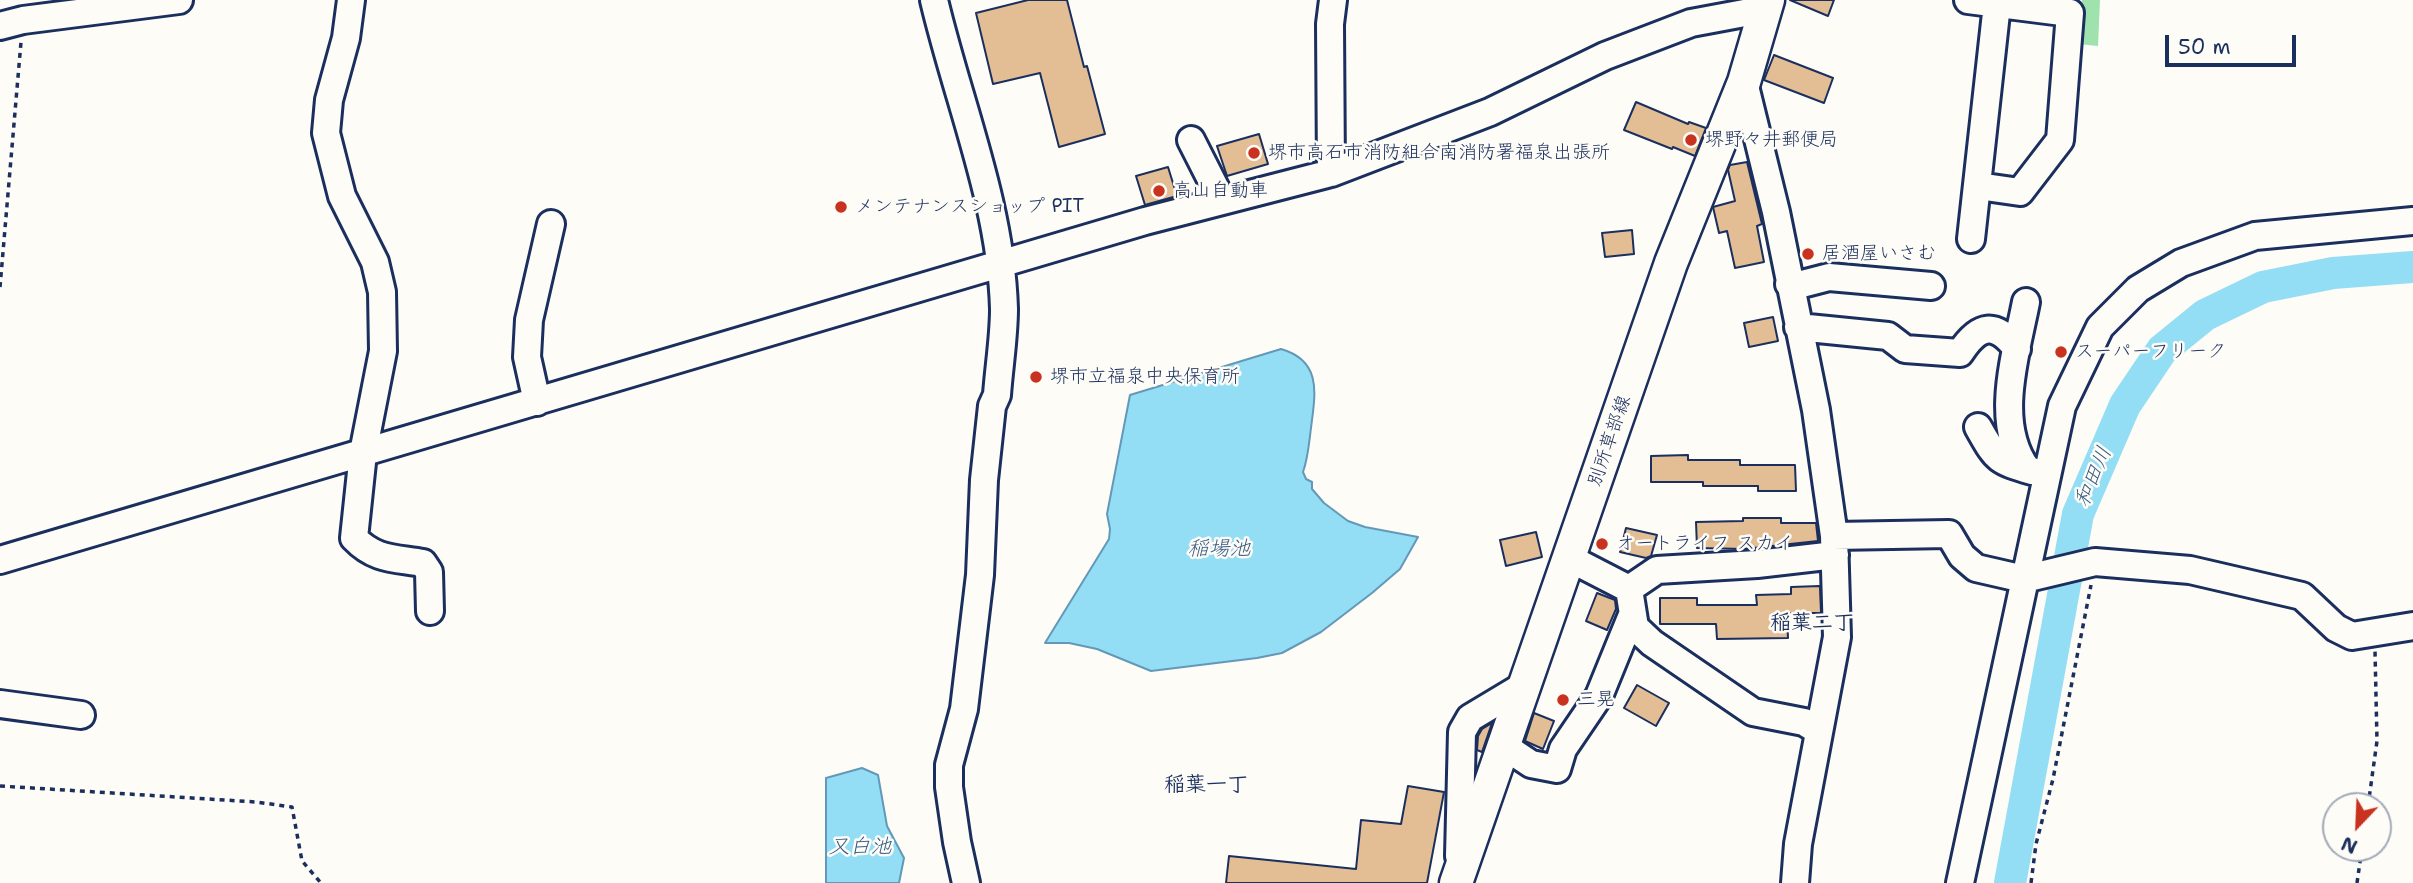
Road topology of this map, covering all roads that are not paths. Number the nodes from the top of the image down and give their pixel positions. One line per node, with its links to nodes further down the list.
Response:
1 (179, 0): 8 (street)
2 (351, 0): 25 (street)
3 (933, 0): 17 (street)
4 (1333, 0): 11 (street)
5 (1968, 0): 7 (street)
6 (1767, 4): 9 (main road, 別所草部線); 11 (street)
7 (1997, 4): 12 (street); 12 (street)
8 (15, 15)
9 (1744, 82): 18 (street); 28 (main road, 別所草部線)
10 (1191, 140): 13 (street)
11 (1331, 173): 13 (street)
12 (1978, 186): 16 (street)
13 (1222, 201): 17 (street)
14 (2413, 220): 26 (street)
15 (551, 224): 23 (street)
16 (1970, 239)
17 (1000, 265): 23 (street); 41 (street)
18 (1789, 284): 19 (street); 21 (street)
19 (1931, 286)
20 (2026, 302): 22 (street)
21 (1798, 327): 22 (street); 27 (street)
22 (2017, 349): 26 (street)
23 (537, 402): 25 (street)
24 (1978, 427): 26 (street)
25 (363, 453): 29 (street); 32 (street)
26 (2037, 472): 30 (street)
27 (1835, 545): 30 (street); 31 (street); 38 (street)
28 (1569, 558): 31 (street); 35 (main road, 別所草部線)
29 (0, 560)
30 (2024, 579): 34 (street); 43 (street)
31 (1629, 589): 33 (street)
32 (430, 611)
33 (1632, 615): 38 (street); 39 (street)
34 (2413, 626)
35 (1525, 685): 39 (main road, 別所草部線); 40 (street)
36 (0, 704): 37 (street)
37 (81, 715)
38 (1819, 731): 42 (street)
39 (1504, 746): 40 (main road, 別所草部線)
40 (1458, 879)
41 (966, 883)
42 (1795, 883)
43 (1960, 883)

